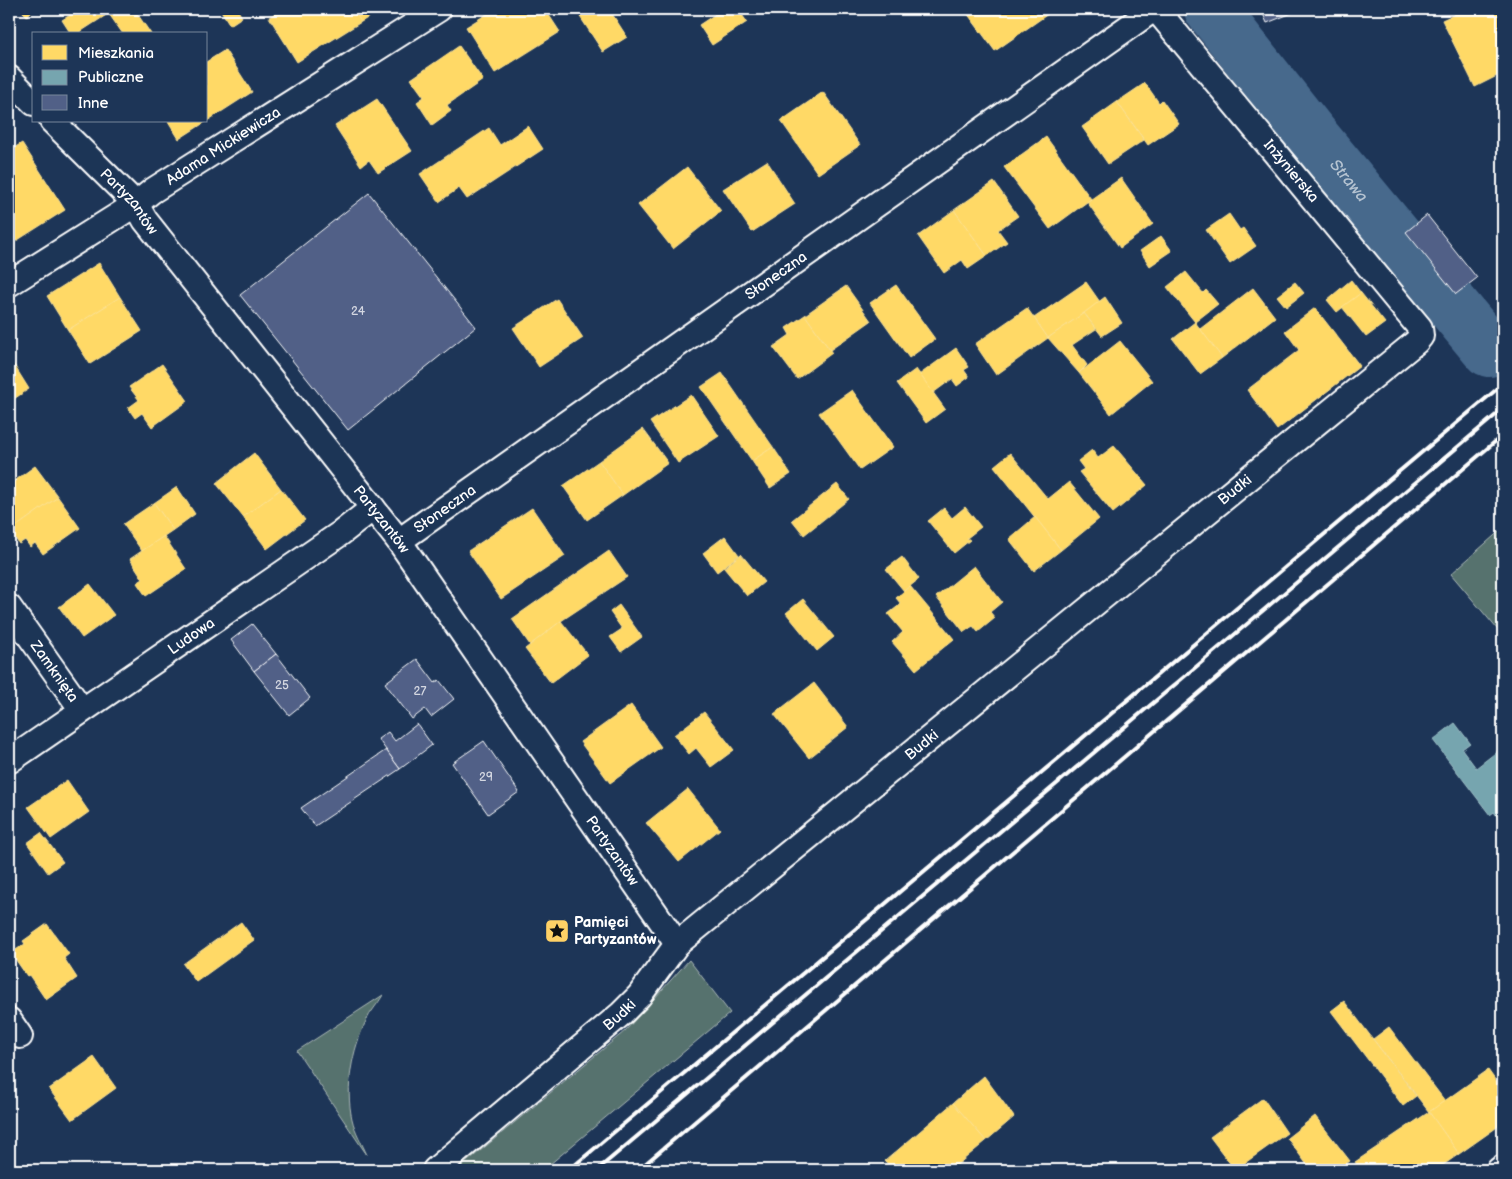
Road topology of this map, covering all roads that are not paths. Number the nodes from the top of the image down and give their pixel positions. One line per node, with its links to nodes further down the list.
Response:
1 (439, 9): 6 (street, Adama Mickiewicza)
2 (1155, 9): 8 (street, Inżynierska); 10 (street, Słoneczna)
3 (9, 78): 4 (street)
4 (32, 101)
5 (53, 122): 6 (street, Partyzantów)
6 (136, 204): 7 (street, Adama Mickiewicza); 9 (street, Partyzantów)
7 (9, 284)
8 (1421, 336): 14 (street, Budki)
9 (372, 508): 10 (street, Partyzantów); 12 (street, Ludowa)
10 (399, 541): 14 (street, Partyzantów)
11 (9, 607): 12 (street, Zamknięta)
12 (82, 710): 13 (street, Ludowa)
13 (9, 761)
14 (677, 944): 16 (street, Budki)
15 (1503, 1167): 17 (street)
16 (435, 1170)
17 (1499, 1170)

